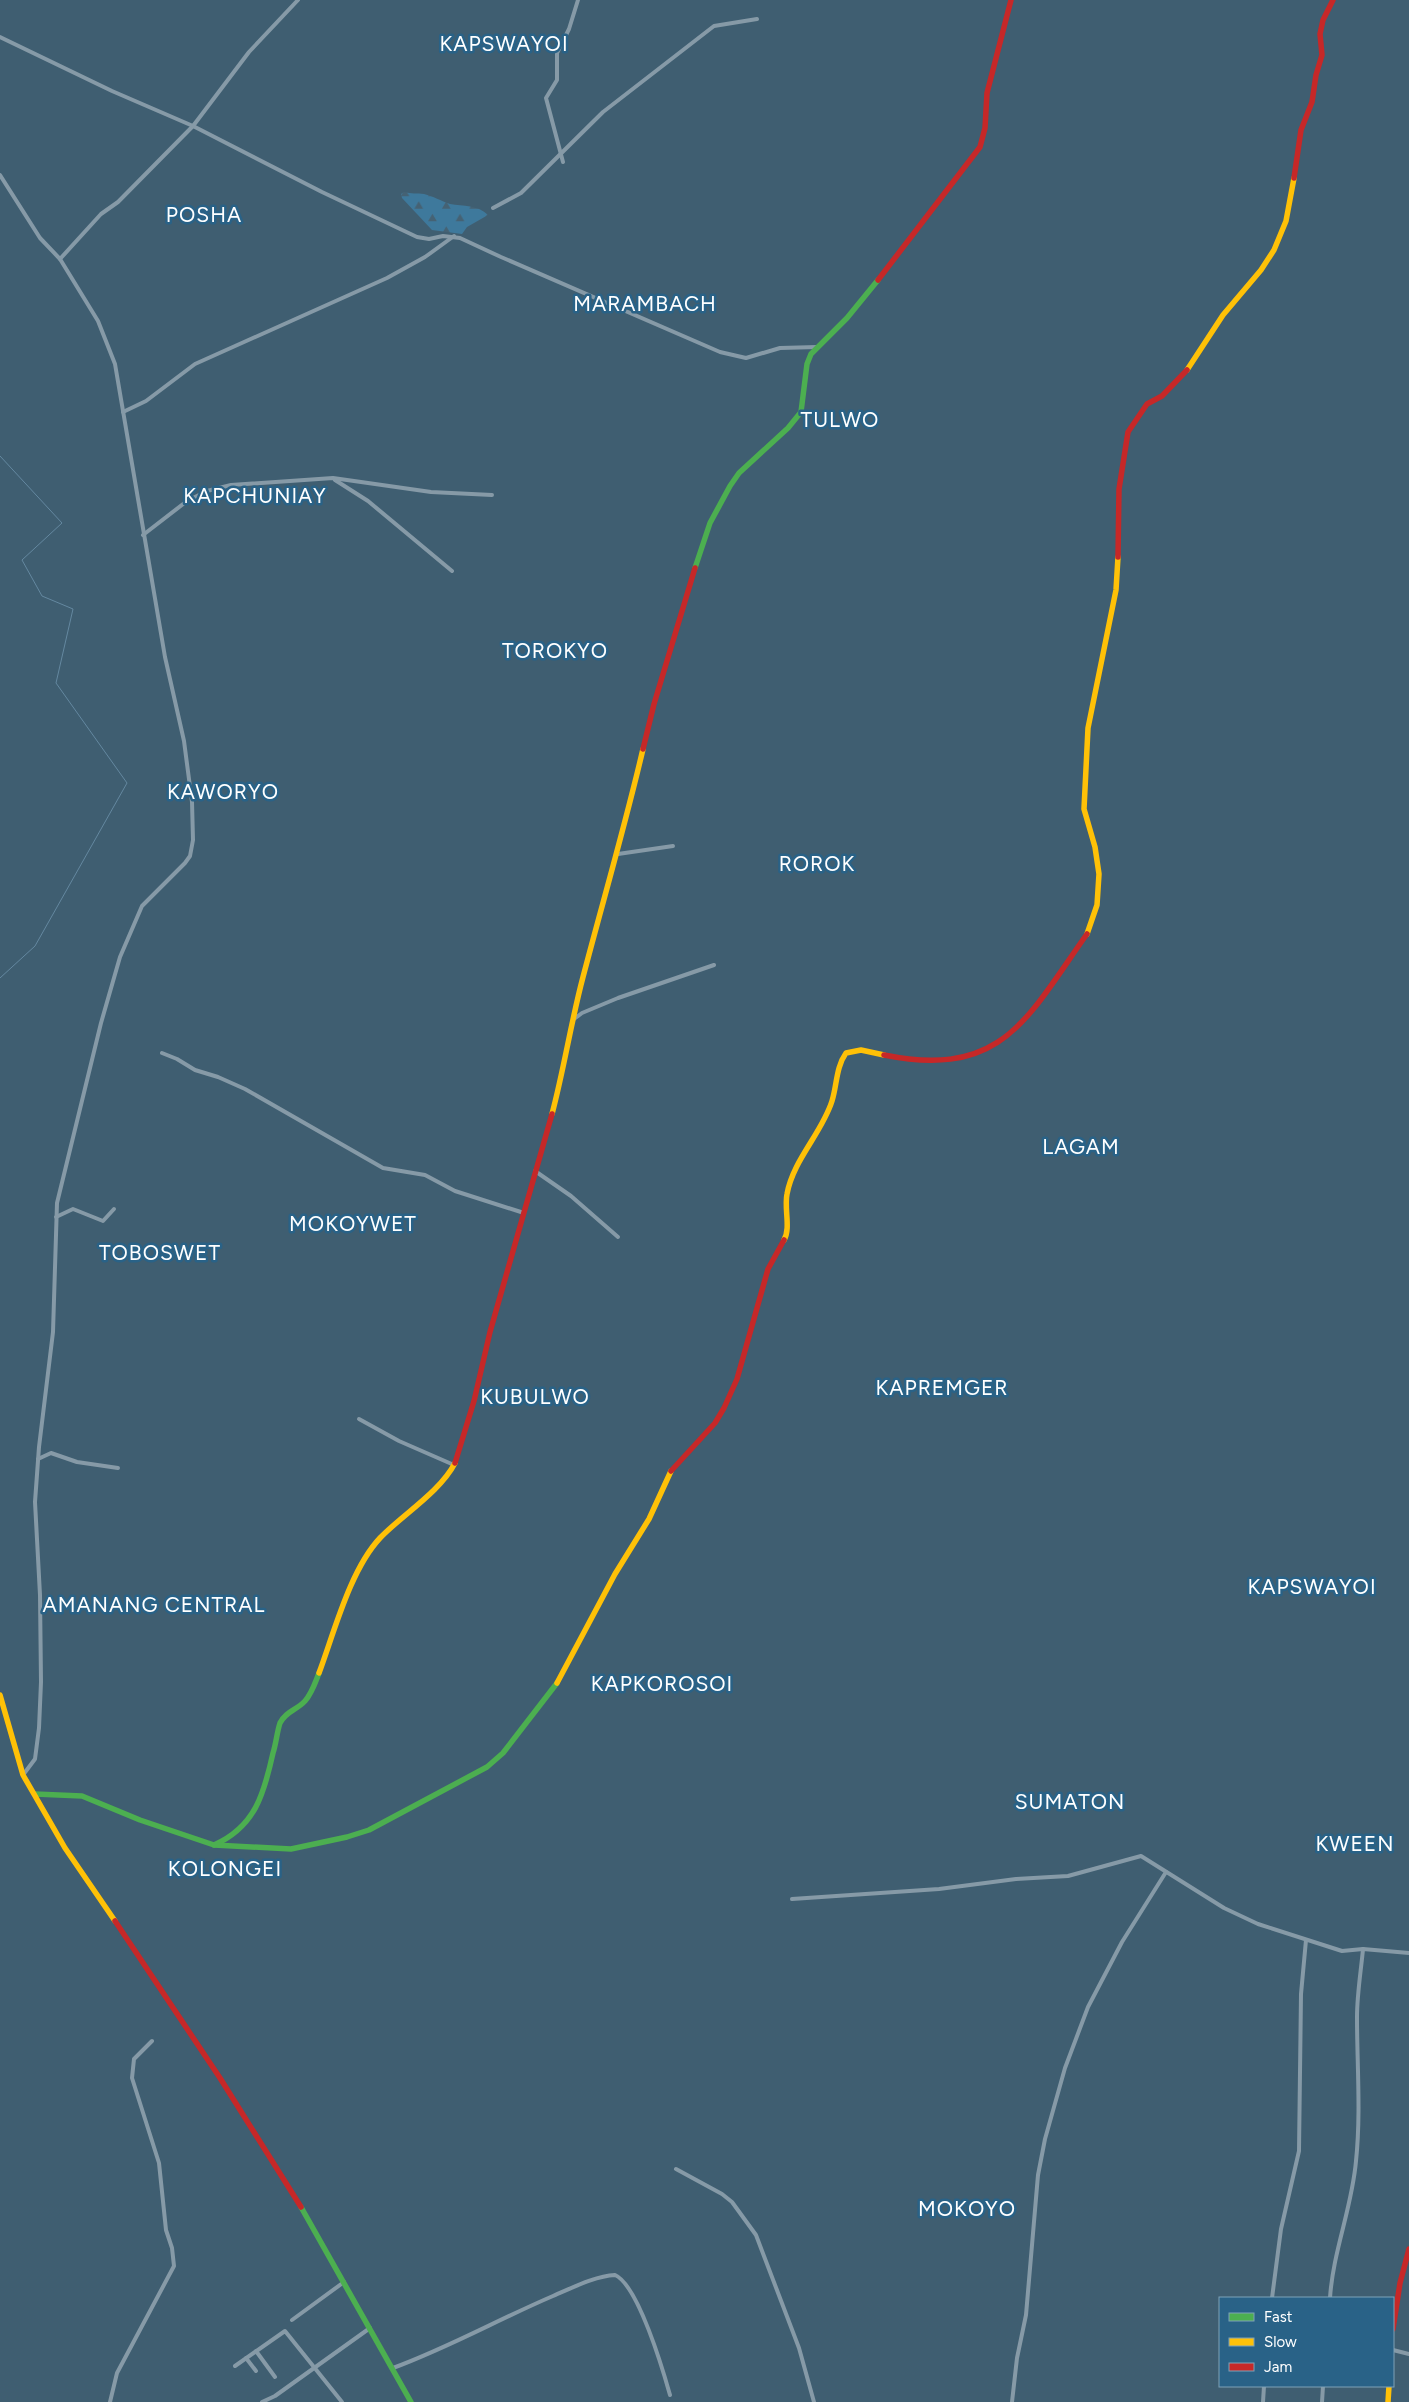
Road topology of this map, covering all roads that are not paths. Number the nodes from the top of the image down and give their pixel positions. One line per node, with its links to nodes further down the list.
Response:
1 (298, 0): 7 (street)
2 (578, 0): 8 (street)
3 (1011, 0): 14 (street)
4 (1333, 0): 37 (street)
5 (757, 19): 8 (street)
6 (0, 37): 7 (street)
7 (193, 126): 12 (street); 13 (street)
8 (562, 153): 9 (street); 11 (street)
9 (563, 162)
10 (0, 175): 13 (street)
11 (493, 208)
12 (454, 236): 14 (street); 15 (street)
13 (60, 259): 15 (street)
14 (817, 347): 21 (street)
15 (124, 412): 18 (street)
16 (333, 478): 17 (street); 18 (street); 19 (street)
17 (492, 495)
18 (143, 536): 28 (street)
19 (452, 571)
20 (673, 846): 21 (street)
21 (618, 854): 23 (street)
22 (714, 966): 23 (street)
23 (574, 1019): 25 (street)
24 (162, 1053): 27 (street)
25 (535, 1171): 27 (street); 29 (street)
26 (114, 1209): 28 (street)
27 (524, 1214): 32 (street)
28 (56, 1217): 31 (street)
29 (618, 1237)
30 (359, 1419): 32 (street)
31 (38, 1459): 33 (street); 35 (street)
32 (454, 1465): 37 (street)
33 (118, 1468)
34 (0, 1695): 35 (street)
35 (23, 1775): 36 (street)
36 (36, 1794): 37 (street); 46 (street)
37 (214, 1845)
38 (1166, 1872): 39 (street); 40 (street); 70 (street)
39 (792, 1899)
40 (1306, 1940): 41 (street); 47 (street)
41 (1363, 1949): 42 (street); 48 (street)
42 (1409, 1953)
43 (152, 2041): 65 (street)
44 (676, 2169): 69 (street)
45 (1409, 2249): 50 (street)
46 (345, 2282): 49 (street); 51 (street)
47 (1272, 2297)
48 (1330, 2297)
49 (292, 2320)
50 (1394, 2322)
51 (370, 2328): 57 (street); 58 (street)
52 (1394, 2350): 54 (street)
53 (256, 2351): 55 (street); 57 (street); 60 (street)
54 (1409, 2354)
55 (246, 2358): 56 (street); 59 (street)
56 (235, 2366)
57 (314, 2368): 66 (street); 67 (street)
58 (393, 2368): 64 (street); 68 (street)
59 (256, 2371)
60 (275, 2377)
61 (1264, 2387): 71 (street)
62 (1323, 2387): 72 (street)
63 (1389, 2387): 73 (street)
64 (670, 2395)
65 (110, 2402)
66 (262, 2402)
67 (342, 2402)
68 (412, 2402)
69 (814, 2402)
70 (1012, 2402)
71 (1263, 2402)
72 (1322, 2402)
73 (1388, 2402)

